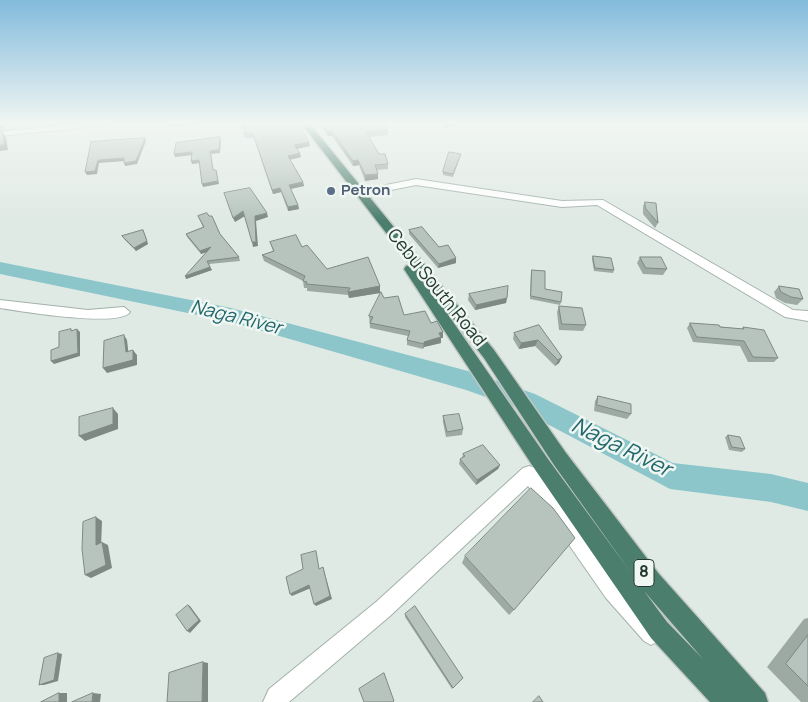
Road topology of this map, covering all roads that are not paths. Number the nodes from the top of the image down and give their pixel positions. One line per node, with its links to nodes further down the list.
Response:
1 (331, 156): 2 (highway, Cebu South Road / 8)
2 (361, 193): 3 (highway, Cebu South Road / 8); 6 (street)
3 (383, 222): 9 (highway, Cebu South Road / 8); 9 (highway, Cebu South Road / 8)
4 (0, 304): 5 (street)
5 (124, 312)
6 (790, 314): 7 (street); 8 (street)
7 (808, 316)
8 (808, 325)
9 (536, 439): 12 (highway, 8); 13 (highway, 8)
10 (274, 702): 11 (street)
11 (710, 702)
12 (727, 702)
13 (756, 702)

